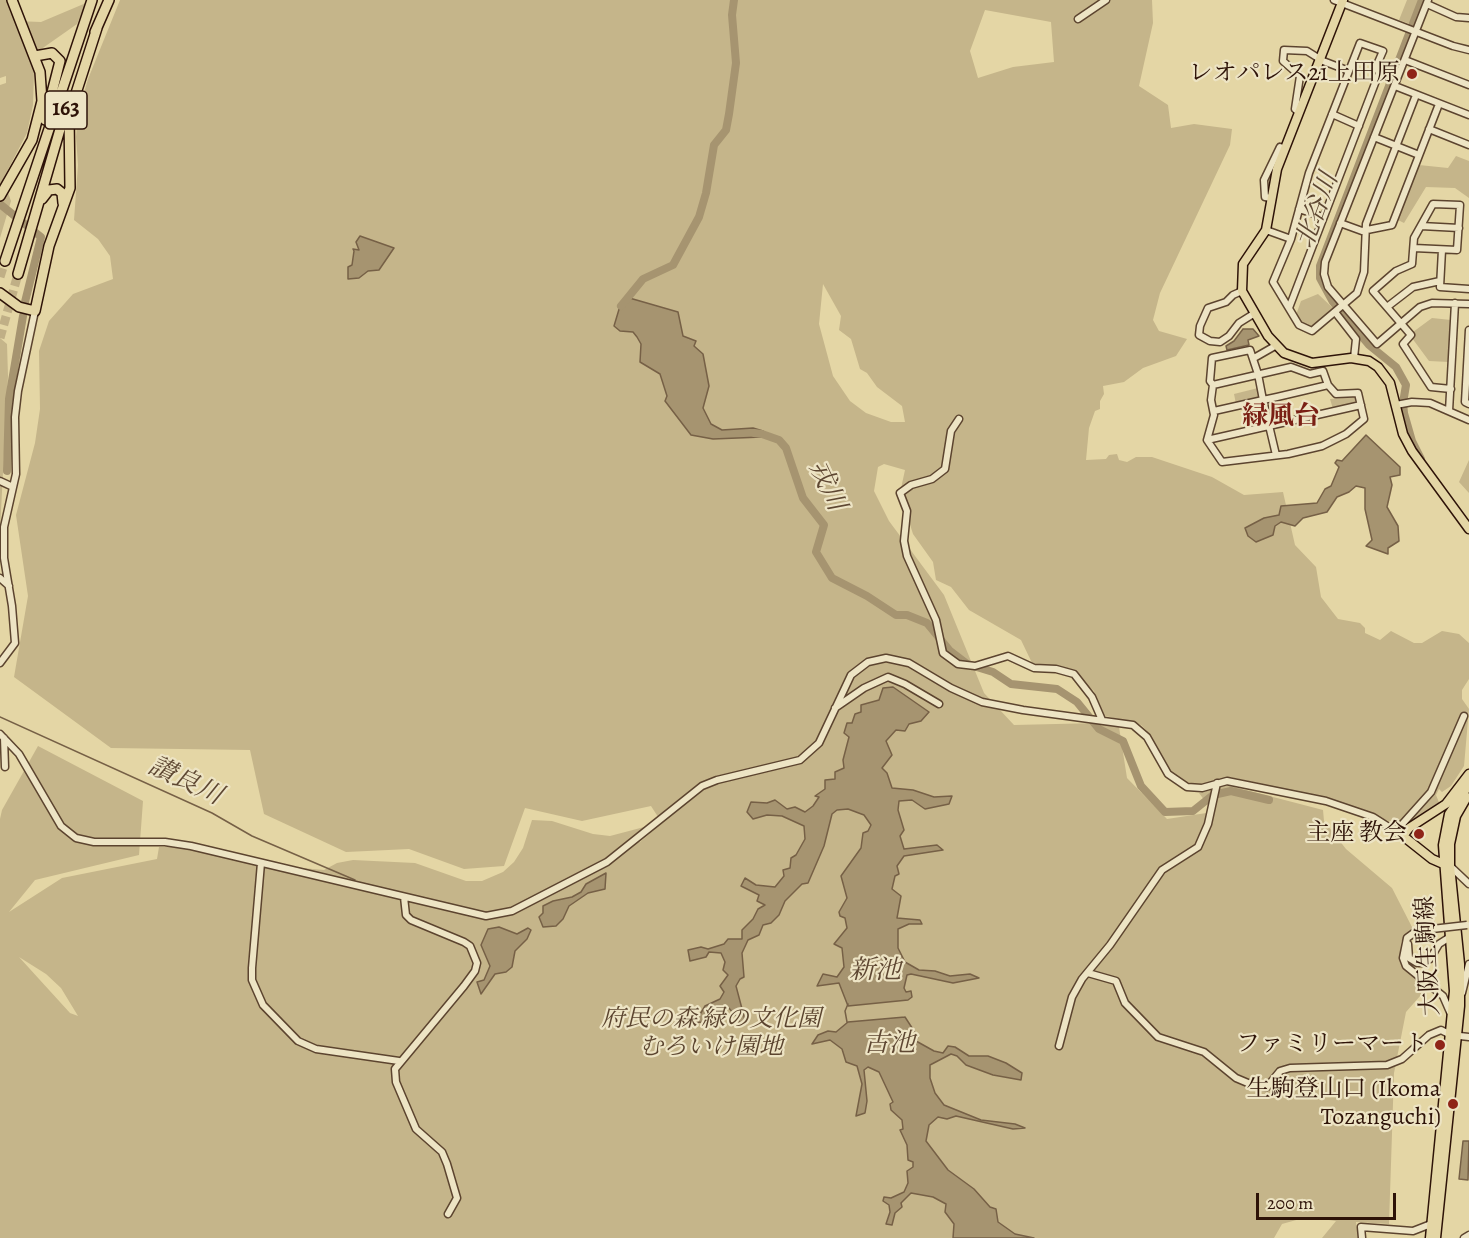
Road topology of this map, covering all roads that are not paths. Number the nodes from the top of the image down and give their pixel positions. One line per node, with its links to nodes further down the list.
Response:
1 (12, 0): 12 (highway, 163)
2 (92, 0): 29 (highway, 163)
3 (109, 0): 9 (highway, 163)
4 (1106, 0): 8 (street)
5 (1340, 1): 10 (street); 13 (main road)
6 (1427, 2): 7 (street); 10 (street)
7 (1469, 18)
8 (1078, 19)
9 (97, 28): 33 (highway, 163); 35 (highway, 163)
10 (1415, 31): 11 (street); 14 (street)
11 (1469, 50)
12 (35, 56): 29 (highway, 163); 30 (highway, 163)
13 (1320, 59): 15 (street); 18 (main road); 18 (street)
14 (1405, 60): 16 (street); 17 (street)
15 (1349, 71): 21 (street); 23 (street)
16 (1469, 85)
17 (1395, 86): 19 (street); 25 (street)
18 (1304, 87): 38 (main road)
19 (1416, 95): 20 (street); 26 (street)
20 (1439, 104): 22 (street); 24 (street)
21 (1332, 114): 23 (street); 31 (street)
22 (1469, 116)
23 (1359, 126): 32 (street)
24 (1429, 129): 27 (street); 28 (street)
25 (1374, 136): 26 (street); 34 (street)
26 (1396, 145): 28 (street); 39 (street)
27 (1469, 145)
28 (1419, 155): 39 (street)
29 (30, 181): 43 (highway, 163)
30 (1, 194)
31 (1299, 209): 32 (street); 40 (street)
32 (1323, 217): 53 (street)
33 (59, 218): 35 (highway, 163); 54 (highway, 163)
34 (1340, 223): 39 (street); 51 (street)
35 (32, 226): 44 (highway, 163)
36 (1421, 226): 37 (street); 37 (street); 41 (street)
37 (1459, 228): 42 (street)
38 (1266, 230): 40 (street); 47 (main road)
39 (1365, 231): 51 (street)
40 (1291, 239): 53 (street)
41 (1414, 248): 42 (street); 52 (street)
42 (1442, 250): 45 (street)
43 (5, 261)
44 (18, 274)
45 (1440, 281): 46 (street); 52 (street)
46 (1469, 289)
47 (1242, 291): 56 (main road); 56 (street)
48 (0, 293): 54 (highway)
49 (1455, 303): 50 (street); 57 (street); 65 (street)
50 (1469, 304)
51 (1344, 305): 55 (street); 57 (street)
52 (1387, 307): 57 (street)
53 (1289, 308): 55 (street)
54 (35, 311): 78 (street)
55 (1335, 312): 61 (street)
56 (1255, 313): 59 (main road)
57 (1401, 324): 65 (street)
58 (1469, 330): 67 (street)
59 (1275, 346): 60 (street); 61 (main road)
60 (1254, 358): 62 (street); 63 (street)
61 (1354, 358): 69 (main road)
62 (1258, 374): 63 (street); 64 (street); 66 (street)
63 (1213, 385): 70 (street)
64 (1328, 385): 66 (street); 68 (street)
65 (1451, 389): 71 (street)
66 (1263, 400): 70 (street); 74 (street)
67 (1469, 404)
68 (1360, 405): 74 (street); 76 (street)
69 (1397, 405): 71 (street); 79 (main road)
70 (1214, 411): 75 (street)
71 (1449, 411): 73 (street)
72 (958, 419): 86 (street)
73 (1469, 420)
74 (1269, 426): 75 (street); 76 (street)
75 (1207, 440): 76 (street)
76 (1276, 456)
77 (0, 481): 78 (street)
78 (13, 487): 81 (street)
79 (1469, 529)
80 (0, 578): 81 (street)
81 (9, 586): 82 (street)
82 (0, 663)
83 (939, 704): 84 (street)
84 (835, 708): 86 (street); 97 (street)
85 (1464, 716): 93 (street)
86 (1102, 720): 90 (street)
87 (2, 736): 88 (street); 94 (street)
88 (5, 767)
89 (1469, 774): 93 (main road)
90 (1217, 783): 93 (street); 102 (street)
91 (1469, 785): 95 (main road, 大阪生駒線)
92 (1469, 794): 95 (main road, 大阪生駒線)
93 (1400, 833): 95 (main road)
94 (261, 863): 97 (street); 108 (street)
95 (1446, 866): 96 (street); 100 (main road, 大阪生駒線); 103 (main road, 大阪生駒線)
96 (1469, 884)
97 (404, 897): 108 (street)
98 (1468, 923): 99 (street, bridge)
99 (1432, 927): 100 (street); 104 (street)
100 (1450, 937): 104 (main road, 大阪生駒線)
101 (1469, 964): 103 (street)
102 (1088, 973): 105 (street); 107 (street)
103 (1460, 1006): 105 (main road, 大阪生駒線)
104 (1452, 1022): 105 (main road, 大阪生駒線)
105 (1454, 1035): 106 (street); 110 (main road, 大阪生駒線); 116 (main road, 大阪生駒線)
106 (1469, 1037)
107 (1059, 1046)
108 (399, 1061): 109 (street)
109 (448, 1214)
110 (1431, 1224): 111 (street); 115 (main road, 大阪生駒線)
111 (1422, 1230): 113 (street); 114 (street)
112 (1469, 1235): 117 (street)
113 (1362, 1238)
114 (1421, 1238)
115 (1430, 1238)
116 (1436, 1238)
117 (1464, 1238)

